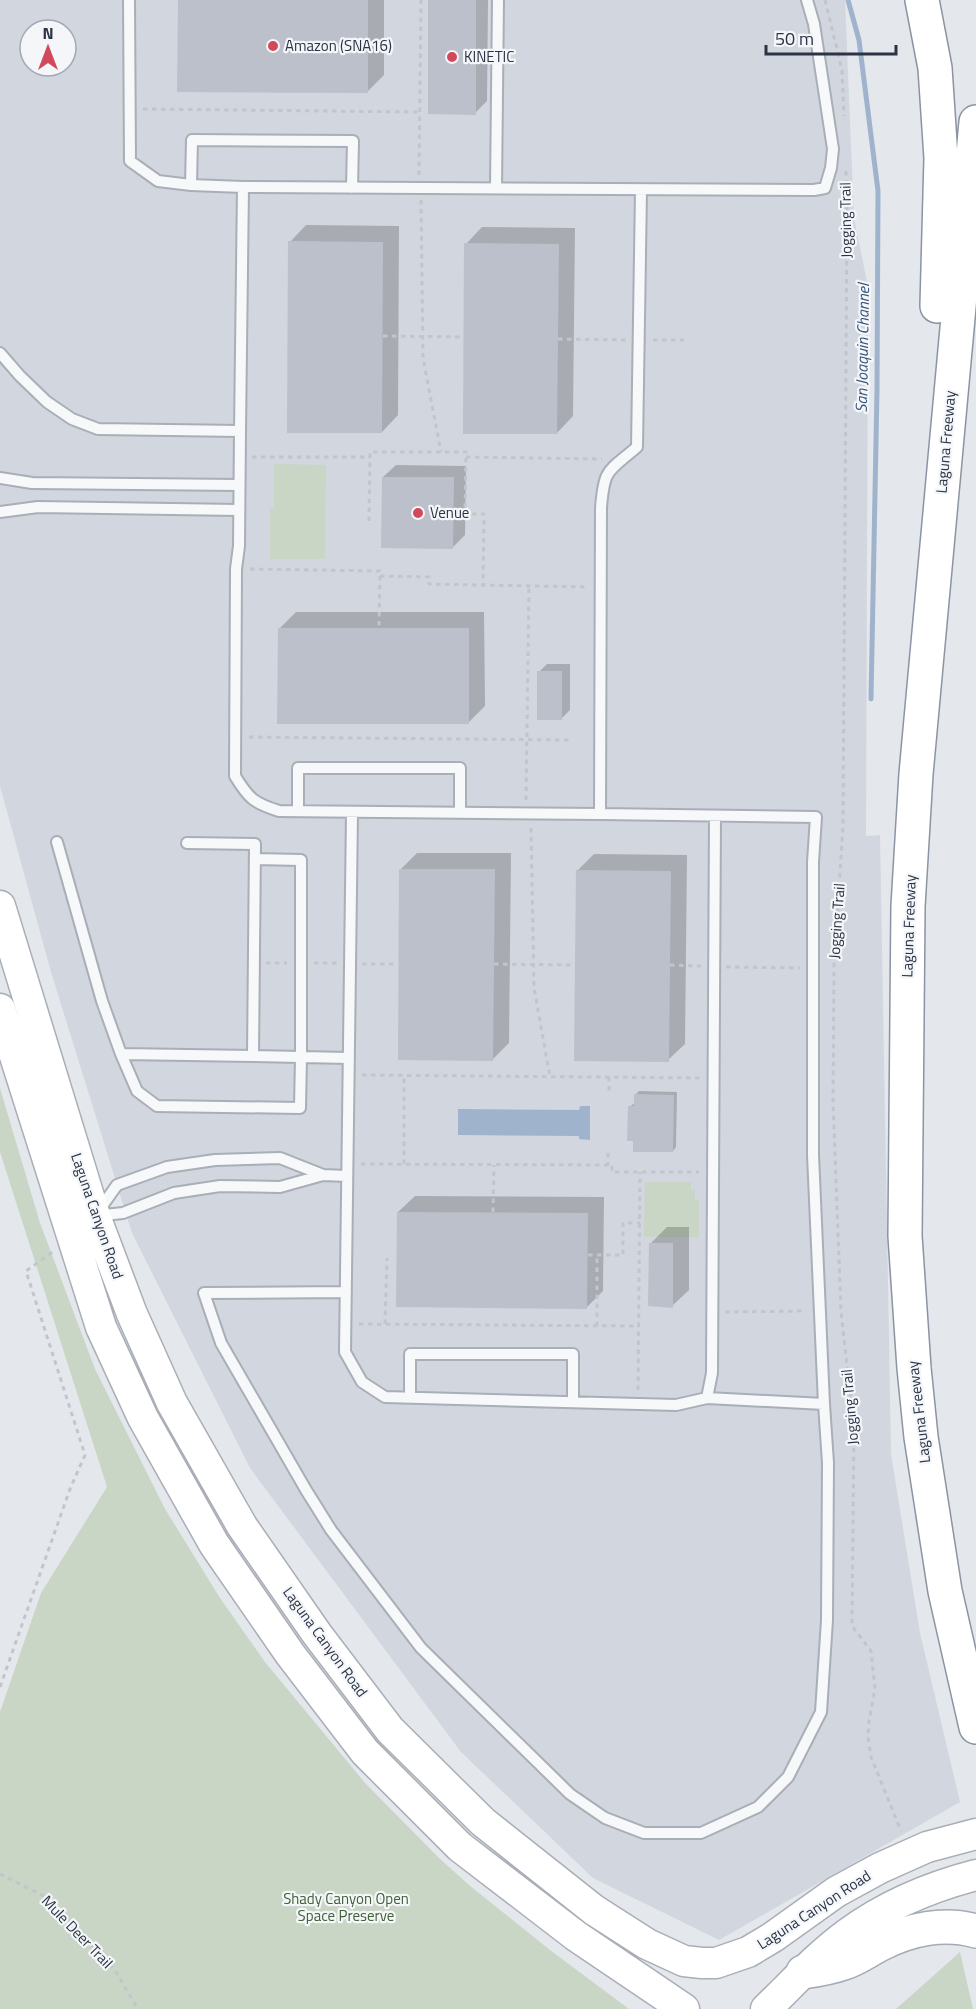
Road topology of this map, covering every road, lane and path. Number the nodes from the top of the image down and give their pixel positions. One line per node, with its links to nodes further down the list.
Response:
1 (129, 0): 7 (lane)
2 (421, 0): 8 (path)
3 (498, 0): 16 (lane)
4 (807, 0): 17 (lane)
5 (825, 0): 9 (path)
6 (922, 0): 36 (main road)
7 (129, 109): 8 (path); 12 (lane)
8 (420, 112): 14 (path)
9 (844, 117)
10 (976, 122): 36 (main road, Laguna Freeway)
11 (846, 165): 107 (path, Jogging Trail)
12 (191, 185): 13 (lane); 15 (lane)
13 (243, 187): 15 (lane); 25 (lane)
14 (420, 187): 15 (lane); 16 (lane); 19 (path)
15 (352, 188)
16 (496, 188): 17 (lane)
17 (641, 190): 22 (lane)
18 (383, 336): 19 (path)
19 (423, 336): 20 (path); 26 (path)
20 (464, 337)
21 (558, 339): 22 (path)
22 (638, 340): 23 (path); 30 (lane)
23 (684, 340)
24 (0, 353): 25 (lane)
25 (240, 431): 27 (lane)
26 (441, 452): 28 (path); 29 (path)
27 (239, 457): 28 (path); 32 (lane)
28 (370, 457): 35 (path)
29 (466, 457): 30 (path); 39 (path)
30 (623, 459): 41 (lane)
31 (0, 478): 32 (lane)
32 (239, 485): 33 (lane)
33 (239, 510): 34 (lane); 37 (lane)
34 (0, 512)
35 (369, 521)
36 (938, 532): 106 (main road, Laguna Freeway)
37 (236, 569): 38 (path); 43 (lane)
38 (380, 576): 39 (path); 42 (path)
39 (483, 586): 40 (path)
40 (529, 586): 41 (path); 44 (path)
41 (601, 587): 50 (lane)
42 (379, 628)
43 (235, 737): 44 (path); 46 (lane)
44 (527, 739): 45 (path); 49 (path)
45 (571, 740)
46 (298, 811): 47 (lane); 48 (lane)
47 (352, 812): 48 (lane); 58 (lane)
48 (460, 813): 49 (lane)
49 (528, 813): 50 (lane); 61 (path)
50 (600, 814): 51 (lane)
51 (715, 816): 64 (lane); 65 (lane)
52 (57, 842): 67 (lane)
53 (187, 843): 54 (lane)
54 (255, 859): 56 (lane); 57 (lane)
55 (0, 906): 87 (main road, Laguna Canyon Road)
56 (255, 963): 57 (path); 68 (lane)
57 (301, 963): 58 (path); 69 (lane)
58 (350, 964): 59 (path); 70 (lane)
59 (398, 964)
60 (494, 964): 61 (path)
61 (534, 964): 62 (path); 73 (path)
62 (575, 964)
63 (670, 965): 64 (path)
64 (714, 967): 65 (path); 75 (lane)
65 (813, 968): 94 (lane)
66 (0, 1009): 89 (main road, Laguna Canyon Road)
67 (122, 1054): 68 (lane); 69 (lane)
68 (253, 1056): 69 (lane)
69 (301, 1057): 70 (lane)
70 (349, 1058): 71 (lane)
71 (348, 1075): 72 (path); 78 (lane)
72 (404, 1076): 73 (path); 79 (path)
73 (549, 1077): 74 (path)
74 (609, 1077): 75 (path); 76 (path)
75 (714, 1078): 83 (lane)
76 (609, 1094)
77 (608, 1153): 81 (path)
78 (347, 1164): 79 (path); 85 (lane)
79 (404, 1164): 80 (path)
80 (494, 1165): 81 (path); 86 (path)
81 (608, 1165): 82 (path)
82 (640, 1172): 83 (path); 88 (path)
83 (713, 1172): 95 (lane)
84 (323, 1175): 85 (lane); 87 (lane); 87 (lane)
85 (347, 1176): 93 (lane)
86 (493, 1212)
87 (95, 1216): 89 (main road); 108 (main road, Laguna Canyon Road)
88 (640, 1223): 91 (path); 99 (path)
89 (74, 1238): 105 (path); 114 (main road, Laguna Canyon Road)
90 (588, 1255): 91 (path)
91 (597, 1255): 98 (path)
92 (387, 1258): 97 (path)
93 (346, 1292): 96 (lane); 104 (lane)
94 (820, 1311): 95 (path); 104 (lane)
95 (713, 1314): 101 (lane)
96 (345, 1324): 97 (path); 100 (lane)
97 (385, 1324): 98 (path)
98 (597, 1326): 99 (path)
99 (639, 1326): 103 (path)
100 (410, 1398): 102 (lane); 102 (lane)
101 (707, 1398): 103 (lane); 104 (lane)
102 (573, 1402): 103 (lane)
103 (638, 1404)
104 (824, 1404)
105 (0, 1687)
106 (976, 1727)
107 (901, 1831)
108 (976, 1834)
109 (0, 1874): 113 (path, Mule Deer Trail)
110 (976, 1875): 112 (main road)
111 (976, 1931): 112 (main road)
112 (803, 1972): 115 (main road)
113 (138, 2009)
114 (684, 2009)
115 (766, 2009)

